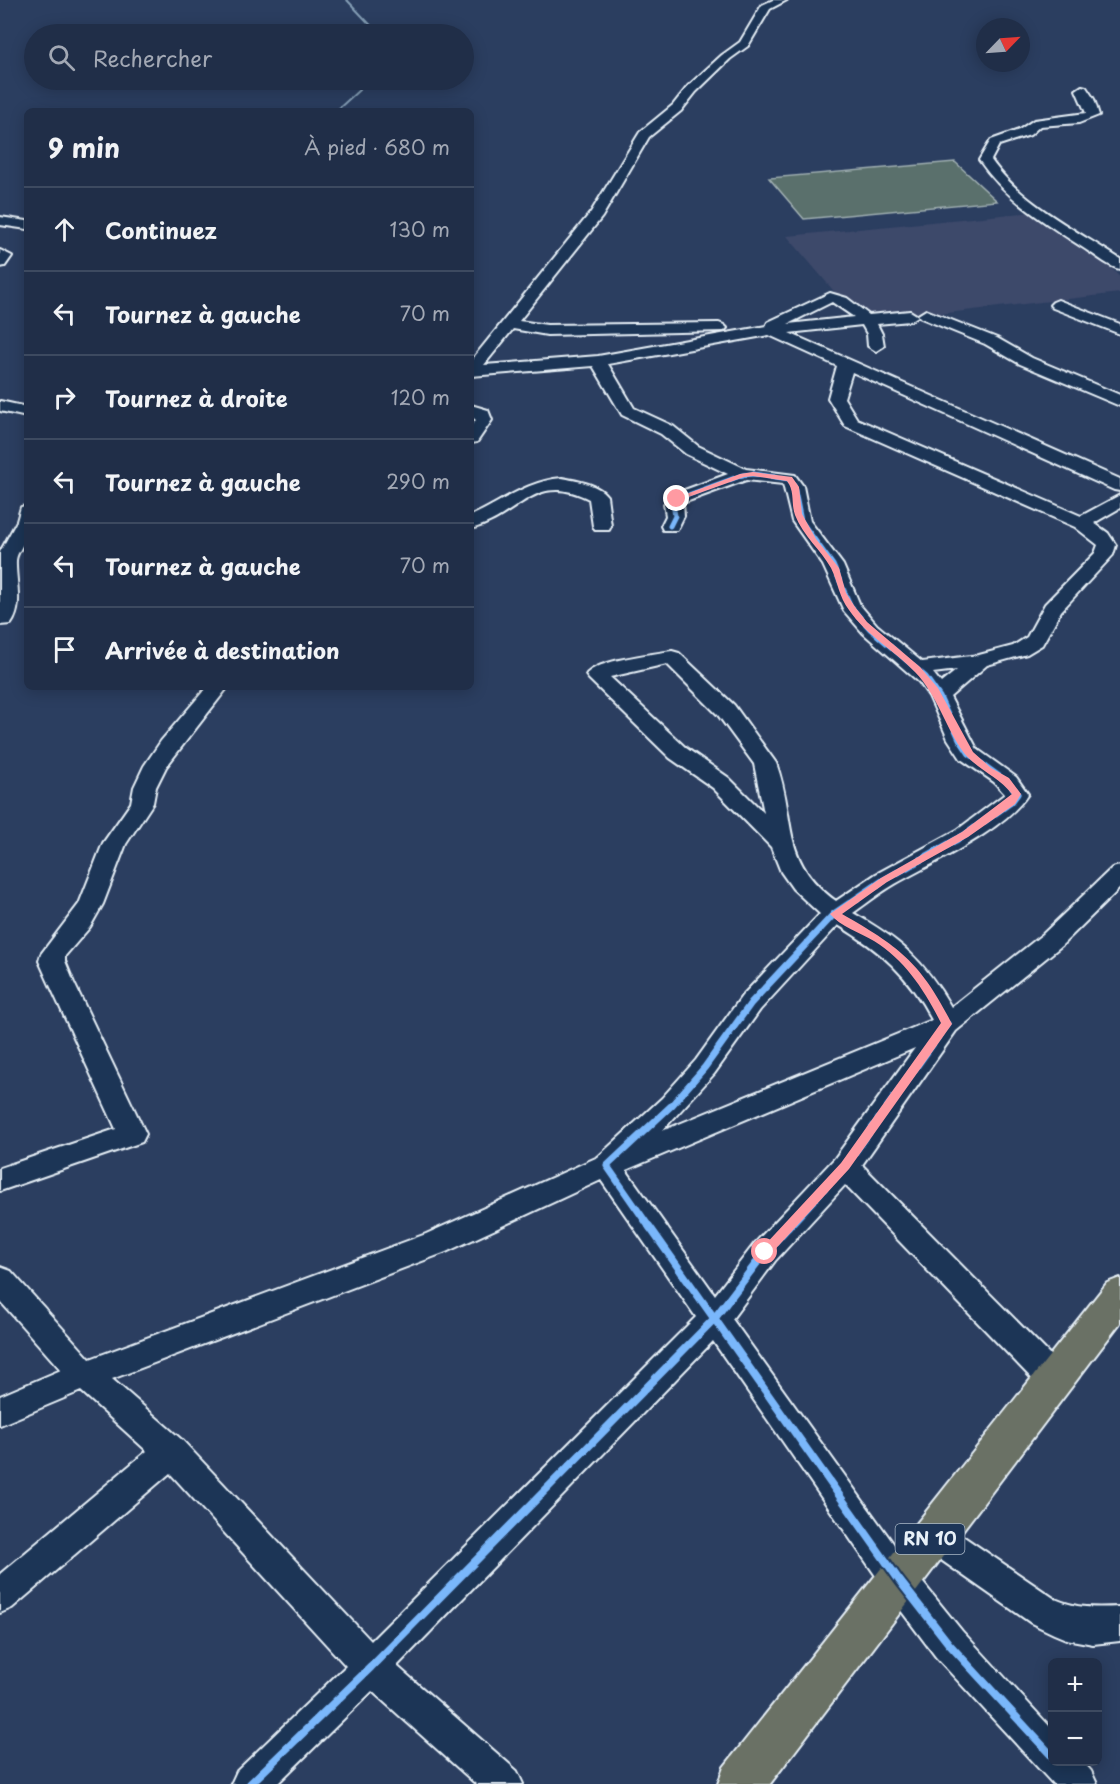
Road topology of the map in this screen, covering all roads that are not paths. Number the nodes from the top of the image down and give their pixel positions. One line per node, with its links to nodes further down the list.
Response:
1 (782, 0): 11 (street)
2 (1082, 90): 7 (street)
3 (0, 221): 4 (street)
4 (24, 225)
5 (0, 254): 6 (street)
6 (0, 263)
7 (1120, 265)
8 (1058, 305): 12 (street)
9 (926, 315): 18 (street)
10 (864, 321): 10 (street); 13 (street); 13 (street)
11 (510, 324): 13 (street); 16 (street)
12 (1120, 329)
13 (766, 330): 14 (street); 15 (street)
14 (598, 361): 17 (street); 23 (street)
15 (846, 364): 24 (street); 27 (street)
16 (474, 367)
17 (474, 371)
18 (1120, 401)
19 (1, 407): 20 (street)
20 (24, 411)
21 (474, 411): 22 (street)
22 (474, 442)
23 (743, 475): 29 (street); 34 (street)
24 (1120, 486)
25 (1120, 500): 27 (street)
26 (474, 522): 30 (street)
27 (1082, 523): 33 (street)
28 (24, 525): 32 (street)
29 (670, 525)
30 (602, 526)
31 (24, 615): 32 (street)
32 (2, 621)
33 (980, 661): 34 (street); 36 (street)
34 (917, 669): 36 (street)
35 (216, 690): 43 (street)
36 (939, 696): 39 (street)
37 (782, 845): 37 (street); 39 (street)
38 (1120, 874): 40 (street)
39 (834, 914): 40 (street); 41 (street)
40 (947, 1024): 41 (street); 42 (street)
41 (607, 1166): 46 (street); 47 (street)
42 (845, 1166): 46 (street); 48 (street)
43 (0, 1180)
44 (0, 1280): 47 (street)
45 (1120, 1294): 48 (main road, RN 10)
46 (714, 1319): 52 (street); 55 (street)
47 (85, 1375): 49 (street); 50 (street)
48 (1054, 1380): 51 (main road, RN 10)
49 (0, 1412)
50 (171, 1451): 53 (street); 55 (street)
51 (933, 1535): 52 (main road, RN 10); 54 (street)
52 (899, 1580): 56 (street); 60 (main road, RN 10)
53 (0, 1596)
54 (1120, 1624)
55 (371, 1667): 58 (street); 59 (street)
56 (1048, 1751)
57 (1062, 1766): 61 (street)
58 (250, 1784)
59 (504, 1784)
60 (741, 1784)
61 (1078, 1784)

